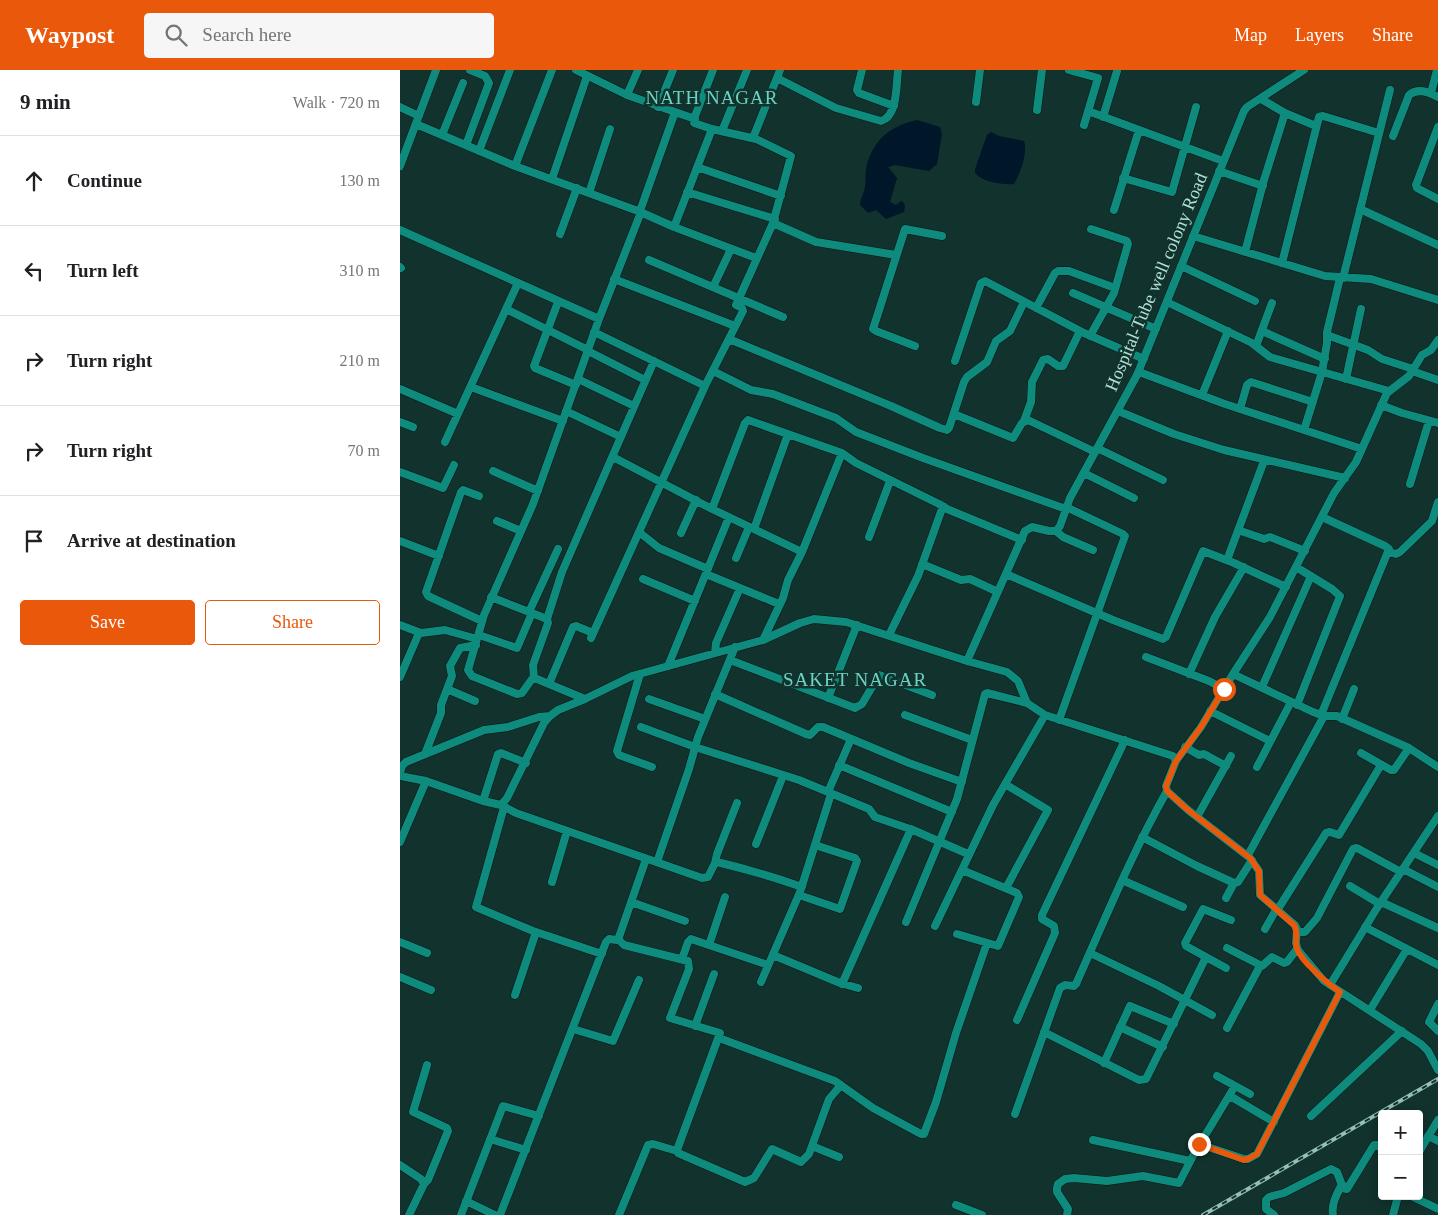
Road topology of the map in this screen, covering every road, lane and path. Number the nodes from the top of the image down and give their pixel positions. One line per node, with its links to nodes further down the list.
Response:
1 (436, 70): 35 (street)
2 (472, 70): 50 (street)
3 (510, 70): 52 (street)
4 (552, 70): 55 (street)
5 (576, 70): 19 (street)
6 (638, 70): 23 (street)
7 (673, 70): 28 (street)
8 (713, 70): 37 (street)
9 (748, 70): 45 (street)
10 (780, 70): 20 (street)
11 (862, 70): 27 (street)
12 (898, 70): 27 (street)
13 (980, 70): 26 (street)
14 (1042, 70): 31 (street)
15 (1069, 70): 32 (street)
16 (1304, 70): 25 (street, Hospital-Tube well colony Road)
17 (1437, 70): 24 (street)
18 (1117, 71): 36 (street)
19 (587, 76): 23 (street); 59 (street)
20 (777, 78): 27 (street); 49 (street)
21 (463, 83): 47 (street)
22 (1390, 90): 46 (street)
23 (627, 95): 28 (street)
24 (1434, 95): 48 (street)
25 (1261, 99): 34 (street); 53 (street, Hospital-Tube well colony Road)
26 (976, 102)
27 (894, 106)
28 (658, 107): 33 (street)
29 (1196, 107): 51 (street)
30 (400, 108): 35 (street)
31 (1037, 110)
32 (1088, 111): 36 (street); 39 (street)
33 (674, 112): 37 (street); 68 (street)
34 (1285, 113): 40 (street); 60 (street)
35 (419, 116): 38 (street)
36 (1103, 116): 44 (street)
37 (694, 119): 43 (street)
38 (416, 124): 47 (street); 54 (street)
39 (1084, 125)
40 (1316, 126): 46 (street); 82 (street)
41 (1438, 127): 65 (street)
42 (610, 129): 63 (street)
43 (712, 129): 45 (street); 56 (street)
44 (1138, 130): 51 (street); 58 (street)
45 (722, 132): 49 (street)
46 (1379, 133): 66 (street)
47 (442, 135): 50 (street)
48 (1393, 136)
49 (752, 138): 64 (street)
50 (466, 146): 52 (street)
51 (1185, 147): 53 (street); 58 (street)
52 (479, 151): 55 (street)
53 (1223, 161): 57 (street, Hospital-Tube well colony Road)
54 (400, 166)
55 (515, 166): 59 (street)
56 (697, 167): 62 (street); 64 (street)
57 (1219, 171): 60 (street); 75 (street, Hospital-Tube well colony Road)
58 (1123, 178): 67 (street)
59 (552, 179): 61 (street)
60 (1263, 186): 78 (street)
61 (577, 188): 63 (street); 73 (street)
62 (687, 192): 69 (street); 70 (street)
63 (589, 193): 68 (street)
64 (781, 196): 69 (street)
65 (1438, 199)
66 (1360, 209): 76 (street); 84 (street)
67 (1114, 210)
68 (641, 212): 70 (street); 85 (street)
69 (774, 221): 79 (street); 80 (street)
70 (674, 227): 77 (street)
71 (1091, 229): 88 (street)
72 (400, 230): 86 (street)
73 (560, 234)
74 (942, 236): 79 (street)
75 (1193, 236): 78 (street); 83 (street, Hospital-Tube well colony Road)
76 (1438, 245)
77 (731, 248): 80 (street); 87 (street)
78 (1245, 252): 82 (street)
79 (896, 255): 115 (street)
80 (756, 258): 90 (street)
81 (650, 260): 87 (street)
82 (1282, 263): 84 (street)
83 (1181, 266): 92 (street); 95 (street, Hospital-Tube well colony Road)
84 (1341, 278): 91 (street); 110 (street)
85 (614, 279): 102 (street); 103 (street)
86 (518, 283): 93 (street); 99 (street)
87 (713, 288): 90 (street)
88 (1115, 288): 97 (street); 98 (street)
89 (1074, 293): 98 (street)
90 (739, 299): 101 (street); 103 (street)
91 (1438, 300)
92 (1255, 301)
93 (558, 302): 102 (street); 105 (street)
94 (1024, 302): 97 (street); 122 (street); 143 (street)
95 (1167, 302): 104 (street, Hospital-Tube well colony Road); 109 (street)
96 (1272, 303): 106 (street)
97 (1036, 308): 108 (street)
98 (1106, 308): 104 (street); 111 (street)
99 (506, 309): 105 (street); 132 (street)
100 (1361, 309): 114 (street)
101 (783, 317)
102 (599, 319): 107 (street)
103 (735, 326): 112 (street)
104 (1156, 329): 119 (street, Hospital-Tube well colony Road)
105 (547, 330): 117 (street); 130 (street)
106 (1262, 331): 116 (street); 120 (street)
107 (594, 332): 117 (street); 121 (street)
108 (1080, 332): 111 (street); 145 (street)
109 (1228, 332): 116 (street); 135 (street)
110 (1327, 335): 114 (street); 120 (street)
111 (1090, 336): 119 (street)
112 (729, 339): 124 (street); 143 (street)
113 (1438, 340): 118 (street)
114 (1353, 344): 123 (street); 127 (street)
115 (915, 346)
116 (1256, 346): 126 (street)
117 (588, 351): 128 (street); 130 (street)
118 (1434, 351): 123 (street)
119 (1144, 359): 125 (street, Hospital-Tube well colony Road)
120 (1325, 359): 126 (street)
121 (654, 361): 128 (street); 131 (street)
122 (955, 361)
123 (1413, 370): 129 (street); 134 (street)
124 (712, 372): 131 (street); 174 (street)
125 (1139, 372): 135 (street); 141 (street, Hospital-Tube well colony Road)
126 (1322, 372): 127 (street); 136 (street)
127 (1346, 379): 134 (street)
128 (646, 380): 138 (street)
129 (1438, 380)
130 (577, 382): 138 (street); 140 (street)
131 (705, 386): 166 (street)
132 (471, 387): 142 (street); 144 (street)
133 (400, 389): 142 (street)
134 (1389, 391): 137 (street)
135 (1202, 395): 139 (street)
136 (1313, 402): 139 (street); 150 (street)
137 (1381, 405): 146 (street); 154 (street)
138 (634, 406): 152 (street)
139 (1240, 409): 150 (street)
140 (566, 411): 144 (street); 152 (street)
141 (1118, 411): 155 (street, Hospital-Tube well colony Road); 158 (street)
142 (458, 414): 153 (street)
143 (954, 414): 145 (street)
144 (563, 421): 168 (street)
145 (1024, 421): 155 (street)
146 (1429, 421): 148 (street); 167 (street)
147 (400, 422): 149 (street)
148 (1438, 423)
149 (413, 427)
150 (1304, 430): 154 (street)
151 (788, 434): 156 (street); 175 (street); 179 (street)
152 (621, 436): 157 (street)
153 (445, 442)
154 (1362, 449): 163 (street)
155 (1096, 450): 162 (street, Hospital-Tube well colony Road); 164 (street)
156 (842, 454): 165 (street); 191 (street)
157 (613, 457): 166 (street); 211 (street)
158 (1264, 461): 163 (street); 180 (street)
159 (454, 465): 161 (street)
160 (493, 471): 168 (street)
161 (400, 472)
162 (1084, 473): 170 (street); 174 (street, Hospital-Tube well colony Road)
163 (1345, 478): 176 (street)
164 (1163, 480)
165 (890, 481): 173 (street); 185 (street)
166 (662, 482): 171 (street); 183 (street)
167 (1410, 484)
168 (538, 491): 181 (street)
169 (479, 496): 193 (street)
170 (1134, 498)
171 (696, 500): 175 (street); 184 (street)
172 (1438, 502): 192 (street)
173 (943, 506): 186 (street); 196 (street)
174 (1066, 508): 182 (street, Hospital-Tube well colony Road); 210 (street)
175 (712, 509): 177 (street)
176 (1322, 516): 190 (street); 192 (street)
177 (729, 517): 179 (street); 199 (street)
178 (497, 521): 181 (street)
179 (752, 528): 191 (street); 194 (street)
180 (1238, 530): 190 (street); 195 (street)
181 (521, 531): 206 (street)
182 (1056, 531): 186 (street); 189 (street)
183 (639, 532): 199 (street); 230 (street)
184 (681, 534)
185 (869, 537)
186 (1022, 540): 200 (street)
187 (400, 541): 193 (street)
188 (558, 549): 209 (street)
189 (1093, 550)
190 (1305, 551): 198 (street)
191 (802, 552): 208 (street)
192 (1389, 552): 245 (street)
193 (439, 556): 212 (street)
194 (736, 558)
195 (1227, 560): 197 (street); 210 (street)
196 (922, 564): 205 (street); 216 (street)
197 (1244, 567): 203 (street); 226 (street)
198 (1296, 567): 201 (street); 203 (street)
199 (707, 571): 204 (street); 207 (street)
200 (1006, 574): 205 (street); 210 (street)
201 (1311, 576): 232 (street); 242 (street)
202 (643, 580): 207 (street)
203 (1286, 587): 227 (street)
204 (740, 588): 208 (street); 220 (street)
205 (998, 592): 223 (street)
206 (491, 598): 209 (street); 212 (street)
207 (695, 601): 224 (street)
208 (779, 604): 218 (street)
209 (531, 613): 211 (street); 217 (street)
210 (1096, 613): 250 (street)
211 (547, 619): 229 (street)
212 (482, 621): 217 (street)
213 (857, 625): 216 (street); 218 (street); 237 (street)
214 (400, 626): 215 (street)
215 (419, 633): 217 (street); 228 (street)
216 (888, 635): 223 (street)
217 (477, 640): 229 (street); 231 (street)
218 (763, 640): 219 (street)
219 (735, 647): 220 (street); 222 (street)
220 (715, 653): 224 (street)
221 (1146, 657): 226 (street)
222 (730, 660): 235 (street); 237 (street)
223 (967, 661): 241 (street)
224 (668, 666): 225 (street)
225 (640, 674): 238 (street); 266 (street)
226 (1189, 674): 233 (street)
227 (1233, 674): 232 (street); 233 (street)
228 (400, 677)
229 (534, 679): 230 (street)
230 (550, 684): 238 (street)
231 (447, 688): 240 (street); 260 (street)
232 (1262, 688): 242 (street)
233 (1224, 689): 243 (street)
234 (1354, 689): 249 (street)
235 (715, 694): 248 (street); 252 (street)
236 (932, 695): 237 (street)
237 (828, 698)
238 (585, 699): 246 (street)
239 (649, 699): 248 (street)
240 (475, 701)
241 (1027, 703): 247 (street); 253 (street)
242 (1294, 703): 245 (street); 255 (street)
243 (1210, 711): 255 (street); 257 (street)
244 (905, 715): 253 (street)
245 (1322, 715): 249 (street); 293 (street)
246 (550, 716): 260 (street); 263 (street)
247 (1045, 716): 250 (street); 274 (street)
248 (705, 719): 256 (street)
249 (1342, 719): 258 (street)
250 (1059, 720): 254 (street)
251 (641, 727): 256 (street)
252 (850, 739): 264 (street); 273 (street)
253 (972, 740): 273 (street)
254 (1125, 740): 262 (street); 353 (street)
255 (1270, 741): 268 (street)
256 (694, 747): 271 (street); 294 (street)
257 (1185, 747): 262 (street); 267 (street)
258 (1409, 748): 265 (street); 269 (street)
259 (1361, 753): 265 (street)
260 (425, 754): 270 (street)
261 (1232, 756): 267 (street)
262 (1176, 761): 275 (street)
263 (526, 763): 277 (street); 279 (street)
264 (839, 765): 276 (street); 280 (street)
265 (1381, 765): 311 (street)
266 (652, 766)
267 (1226, 766): 282 (street)
268 (1257, 767)
269 (1438, 767)
270 (400, 774): 272 (street)
271 (783, 776): 276 (street); 288 (street)
272 (426, 781): 277 (street); 286 (street)
273 (962, 782): 280 (street)
274 (1005, 784): 291 (street); 304 (street)
275 (1167, 791): 282 (street); 285 (street)
276 (830, 793): 283 (street); 289 (street)
277 (483, 802): 279 (street)
278 (737, 804): 295 (street)
279 (502, 806): 284 (street); 319 (street)
280 (952, 812): 287 (street)
281 (1438, 816): 290 (street)
282 (1197, 817): 293 (street)
283 (911, 829): 287 (street); 343 (street)
284 (567, 831): 292 (street); 300 (street)
285 (1142, 837): 299 (street); 301 (street)
286 (400, 842)
287 (940, 842): 291 (street); 314 (street)
288 (756, 844)
289 (815, 844): 305 (street); 305 (street)
290 (1414, 853): 296 (street); 298 (street)
291 (968, 854): 297 (street)
292 (646, 858): 294 (street); 308 (street)
293 (1250, 858): 301 (street); 311 (street)
294 (657, 862): 295 (street)
295 (715, 863): 305 (street)
296 (1438, 865)
297 (962, 870): 304 (street); 315 (street)
298 (1402, 871): 303 (street); 309 (street); 320 (street)
299 (1122, 880): 310 (street); 330 (street)
300 (552, 882)
301 (1234, 883): 307 (street)
302 (1350, 886): 309 (street)
303 (1438, 887)
304 (1006, 888): 324 (street)
305 (800, 891): 332 (street)
306 (725, 897): 325 (street)
307 (1226, 898)
308 (631, 902): 313 (street); 322 (street)
309 (1380, 903): 316 (street); 318 (street)
310 (1183, 908)
311 (1277, 908): 317 (street); 320 (street)
312 (1231, 920): 333 (street)
313 (685, 921)
314 (906, 922)
315 (935, 926)
316 (1366, 927): 328 (street); 344 (street)
317 (1265, 928)
318 (1438, 928)
319 (536, 932): 331 (street); 348 (street)
320 (1297, 932): 327 (street)
321 (957, 934): 324 (street)
322 (618, 939): 331 (street); 334 (street)
323 (400, 942): 329 (street)
324 (987, 943): 368 (street)
325 (709, 945): 334 (street); 335 (street)
326 (1227, 948): 337 (street)
327 (1297, 949): 337 (street); 344 (street)
328 (1407, 949): 336 (street); 351 (street)
329 (427, 953)
330 (1090, 953): 349 (street); 361 (street)
331 (602, 954): 358 (street)
332 (773, 955): 335 (street); 343 (street)
333 (1206, 957): 338 (street); 349 (street)
334 (682, 960): 355 (street)
335 (768, 965): 342 (street)
336 (1438, 965)
337 (1260, 966): 357 (street)
338 (1226, 968)
339 (714, 974): 355 (street)
340 (400, 977): 346 (street)
341 (639, 980): 358 (street)
342 (761, 982)
343 (842, 984): 345 (street)
344 (1330, 985): 347 (street)
345 (858, 988)
346 (431, 990)
347 (1340, 992): 351 (street); 376 (street)
348 (515, 995)
349 (1186, 1001): 352 (street); 354 (street)
350 (1438, 1004): 360 (street)
351 (1370, 1010): 359 (street)
352 (1212, 1015)
353 (1017, 1020)
354 (1174, 1024): 356 (street); 363 (street)
355 (695, 1026): 362 (street)
356 (1120, 1027): 363 (street); 364 (street)
357 (1226, 1028)
358 (573, 1029): 373 (street)
359 (1402, 1031): 366 (street); 374 (street)
360 (1438, 1031)
361 (1044, 1032): 364 (street); 372 (street)
362 (719, 1038): 368 (street); 386 (street)
363 (1163, 1047): 364 (street)
364 (1104, 1063)
365 (427, 1065): 390 (street)
366 (1438, 1070)
367 (1217, 1076): 369 (street)
368 (842, 1085): 384 (street)
369 (1235, 1086): 370 (street); 371 (street)
370 (1250, 1094)
371 (1230, 1096): 376 (street); 381 (street)
372 (1015, 1114)
373 (539, 1116): 378 (street); 385 (street)
374 (1311, 1116)
375 (1438, 1120): 377 (street)
376 (1274, 1122): 381 (street)
377 (1428, 1136): 380 (street); 383 (street)
378 (490, 1139): 385 (street); 394 (street)
379 (1093, 1140): 388 (street)
380 (1438, 1141)
381 (1199, 1144): 388 (street)
382 (1378, 1145): 391 (street)
383 (1423, 1145)
384 (812, 1146): 386 (street); 387 (street)
385 (526, 1150): 400 (street)
386 (677, 1151): 401 (street)
387 (839, 1157)
388 (1190, 1161): 403 (street)
389 (400, 1165): 390 (street)
390 (424, 1184): 397 (street)
391 (1342, 1184): 404 (street); 405 (street)
392 (1397, 1200): 406 (street)
393 (1419, 1200): 396 (street)
394 (466, 1201): 398 (street); 399 (street)
395 (956, 1205): 402 (street)
396 (1438, 1209)
397 (409, 1215)
398 (461, 1215)
399 (495, 1215)
400 (500, 1215)
401 (619, 1215)
402 (982, 1215)
403 (1067, 1215)
404 (1274, 1215)
405 (1333, 1215)
406 (1393, 1215)

